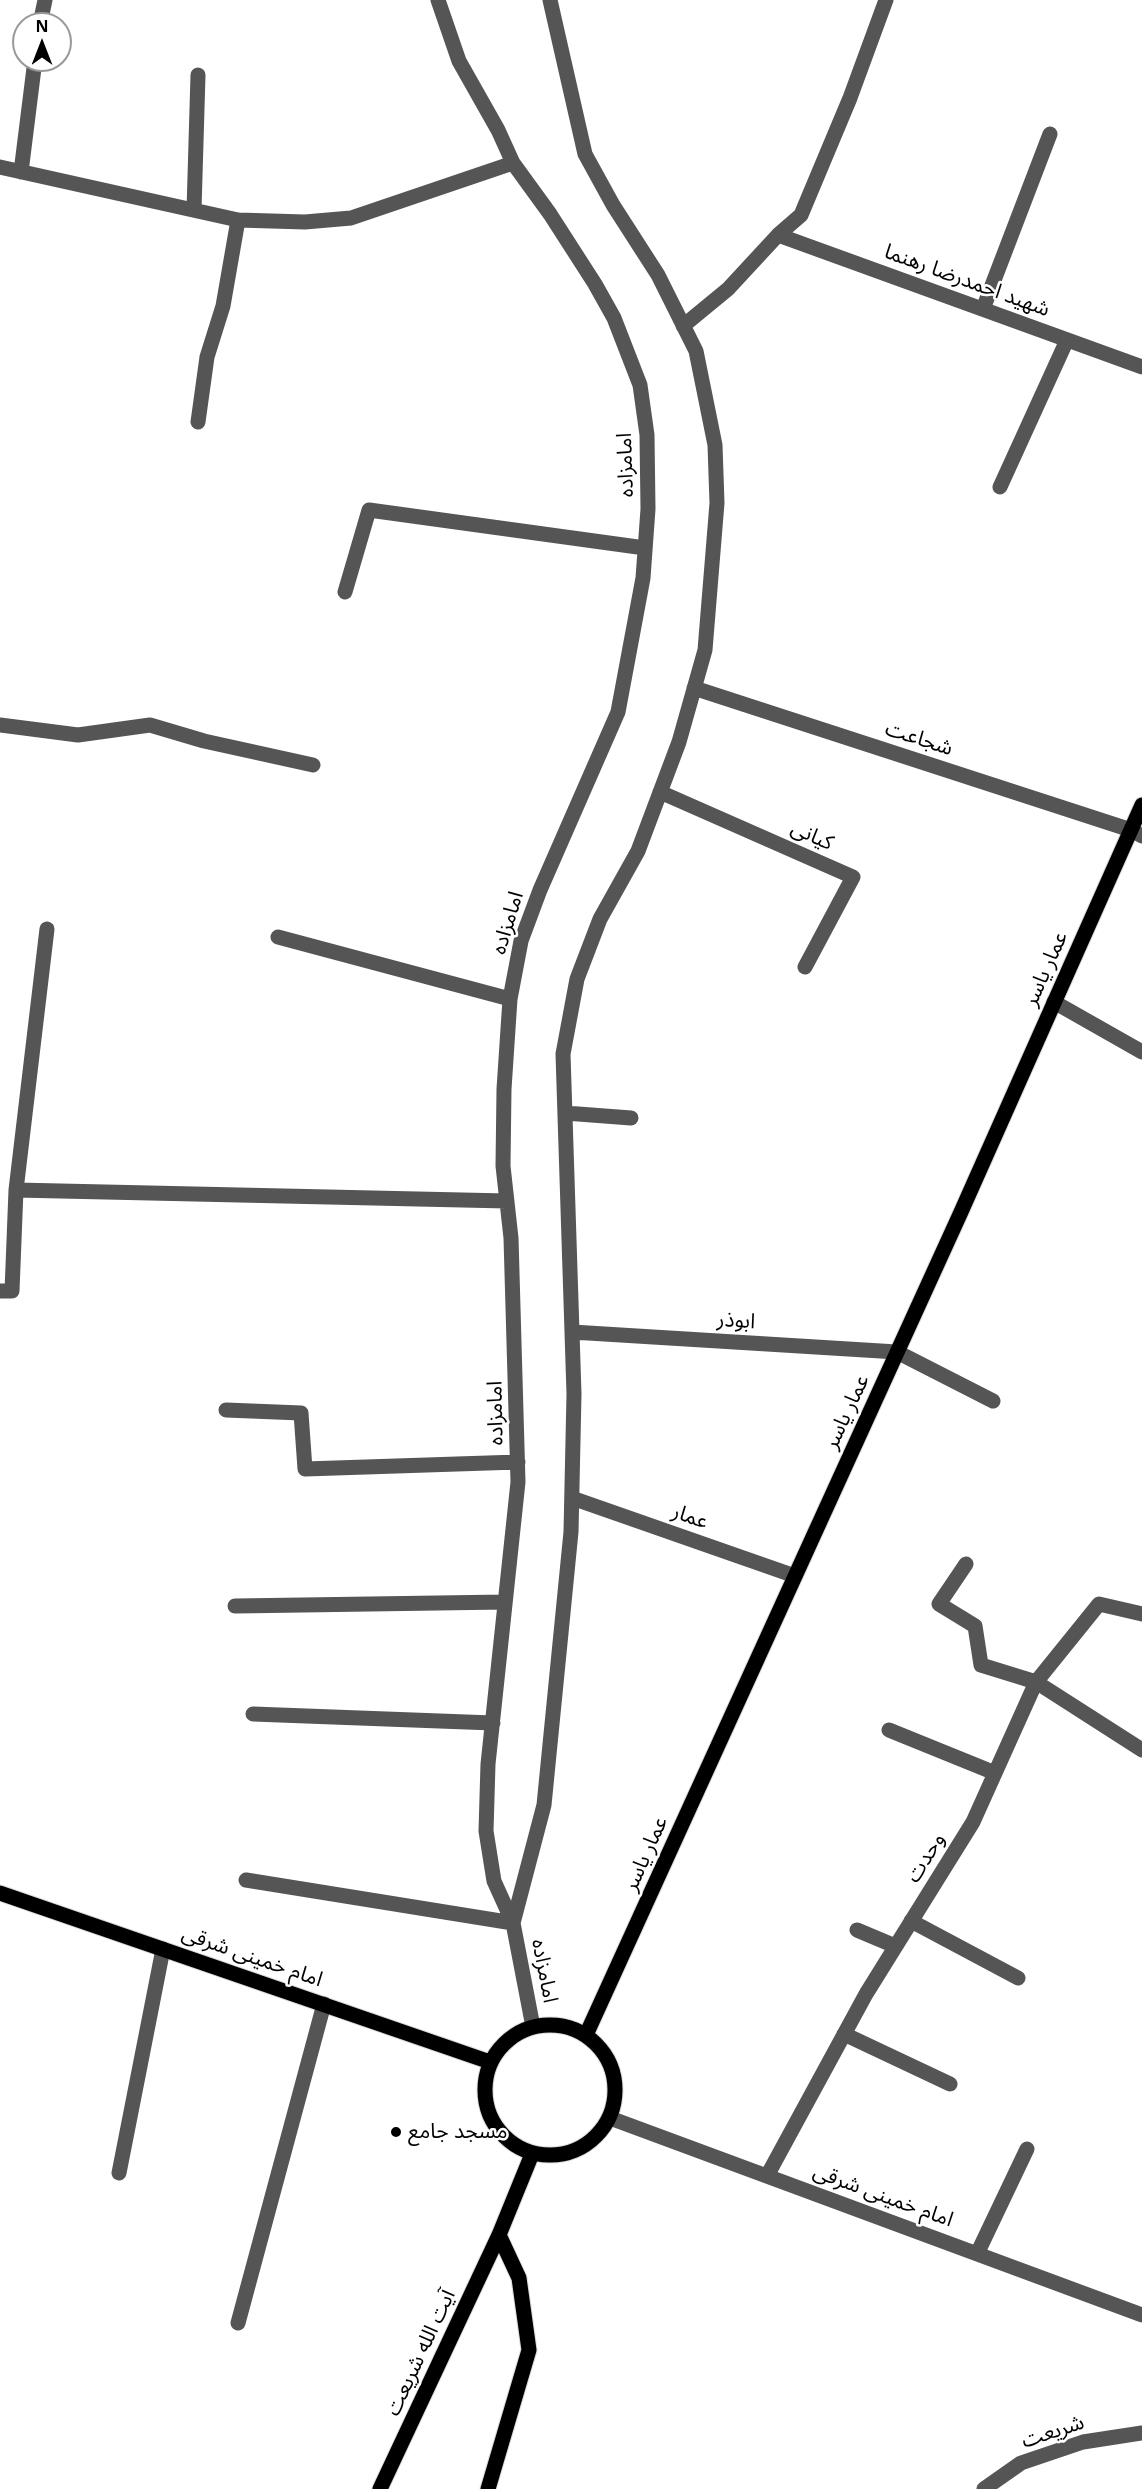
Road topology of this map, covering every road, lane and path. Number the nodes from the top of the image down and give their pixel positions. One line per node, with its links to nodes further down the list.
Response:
1 (438, 0): 7 (street, امامزاده)
2 (550, 0): 14 (street, امامزاده)
3 (886, 0): 12 (street)
4 (34, 72): 9 (street)
5 (198, 75): 10 (street)
6 (1050, 134): 13 (street)
7 (513, 163): 11 (street); 19 (street, امامزاده)
8 (0, 167): 9 (street)
9 (21, 172): 10 (street)
10 (194, 210): 11 (street)
11 (238, 220): 17 (street)
12 (778, 235): 13 (street, شهید احمدرضا رهنما); 14 (street)
13 (983, 309): 15 (street, شهید احمدرضا رهنما)
14 (683, 326): 21 (street, امامزاده)
15 (1067, 340): 16 (street, شهید احمدرضا رهنما); 18 (street)
16 (1142, 367)
17 (198, 422)
18 (1000, 488)
19 (645, 548): 20 (street); 30 (street, امامزاده)
20 (345, 592)
21 (694, 688): 24 (street, امامزاده); 26 (street, شجاعت)
22 (0, 725): 23 (street)
23 (313, 765)
24 (660, 792): 29 (street, کیانی); 33 (street, امامزاده)
25 (1142, 805): 26 (main road, عمار یاسر)
26 (1136, 833): 31 (main road, عمار یاسر)
27 (47, 929): 35 (street)
28 (278, 937): 30 (street)
29 (805, 967)
30 (510, 999): 36 (street, امامزاده)
31 (1054, 1002): 32 (street); 39 (main road, عمار یاسر)
32 (1142, 1052)
33 (565, 1113): 34 (street); 38 (street, امامزاده)
34 (631, 1118)
35 (16, 1190): 36 (street); 37 (street)
36 (507, 1201): 42 (street, امامزاده)
37 (0, 1291)
38 (572, 1332): 39 (street, ابوذر); 43 (street, امامزاده)
39 (897, 1352): 40 (street); 45 (main road, عمار یاسر)
40 (993, 1401)
41 (226, 1410): 42 (street)
42 (518, 1462): 46 (street, امامزاده)
43 (572, 1498): 45 (street, عمار); 58 (street, امامزاده)
44 (966, 1564): 49 (street)
45 (795, 1576): 66 (main road, عمار یاسر)
46 (505, 1602): 47 (street); 51 (street, امامزاده)
47 (235, 1606)
48 (1142, 1614): 49 (street, وحدت)
49 (1036, 1682): 53 (street); 54 (street, وحدت)
50 (253, 1714): 51 (street)
51 (493, 1723): 58 (street, امامزاده)
52 (889, 1730): 54 (street)
53 (1142, 1750)
54 (995, 1773): 57 (street, وحدت)
55 (246, 1881): 58 (street)
56 (0, 1893): 61 (main road, امام خمینی شرقی)
57 (911, 1921): 60 (street, وحدت); 62 (street)
58 (513, 1923): 64 (street, امامزاده)
59 (857, 1930): 60 (street)
60 (895, 1946): 65 (street, وحدت)
61 (163, 1949): 63 (main road, امام خمینی شرقی); 72 (street)
62 (1018, 1978)
63 (324, 2004): 67 (main road, امام خمینی شرقی); 77 (street)
64 (533, 2027): 66 (main road); 67 (main road)
65 (844, 2034): 68 (street); 73 (street, وحدت)
66 (586, 2035): 69 (main road)
67 (490, 2062): 71 (main road)
68 (950, 2084)
69 (610, 2118): 71 (main road); 73 (street, امام خمینی شرقی)
70 (1027, 2149): 75 (street)
71 (532, 2154): 74 (main road, آیت الله شریعت)
72 (119, 2173)
73 (767, 2176): 75 (street, امام خمینی شرقی)
74 (499, 2235): 79 (main road, آیت الله شریعت); 80 (main road)
75 (977, 2254): 76 (street, امام خمینی شرقی)
76 (1142, 2315)
77 (238, 2323)
78 (1142, 2433): 81 (street, شریعت)
79 (380, 2489)
80 (488, 2489)
81 (984, 2489)

